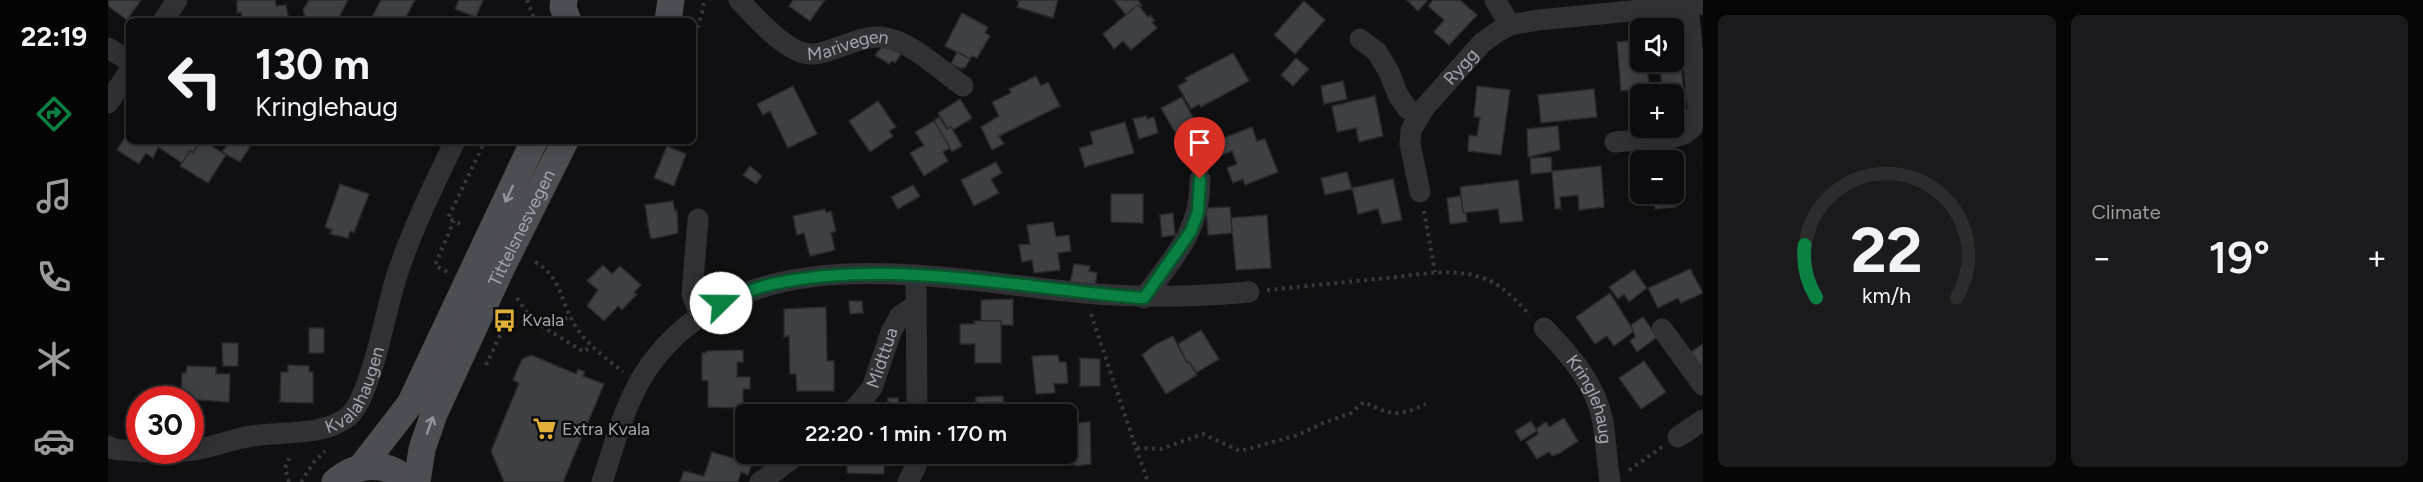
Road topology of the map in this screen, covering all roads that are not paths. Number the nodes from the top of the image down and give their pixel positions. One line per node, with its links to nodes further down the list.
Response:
1 (177, 0): 7 (street)
2 (671, 0): 8 (main road)
3 (739, 0): 14 (street, Marivegen)
4 (1495, 0): 9 (street)
5 (1695, 4): 6 (street, Rygg); 17 (street, Rygg)
6 (1583, 8): 9 (street, Rygg)
7 (165, 18)
8 (668, 18)
9 (1510, 26): 16 (street, Rygg)
10 (1360, 39): 16 (street)
11 (108, 48): 12 (street)
12 (126, 59)
13 (126, 76): 15 (street)
14 (963, 86)
15 (108, 103)
16 (1418, 117): 22 (street, Rygg)
17 (1615, 142)
18 (453, 144): 36 (street, Kvalahaugen)
19 (533, 144): 39 (main road, Tittelsnesvegen, one-way to 39)
20 (564, 144): 43 (main road, Tittelsnesvegen, one-way to 20)
21 (1200, 179): 26 (street)
22 (1420, 192)
23 (698, 219): 28 (street)
24 (916, 275): 26 (street); 27 (street, Midttua); 28 (street)
25 (1249, 292): 26 (street)
26 (1144, 298)
27 (916, 305): 32 (street, Midttua); 33 (street, Midttua)
28 (700, 315): 44 (street)
29 (1544, 328): 40 (street, Kringlehaug)
30 (1662, 329): 31 (street)
31 (1703, 385)
32 (858, 404)
33 (917, 404)
34 (1703, 420): 35 (street)
35 (1678, 437)
36 (108, 446)
37 (785, 464): 45 (street)
38 (916, 464): 46 (street)
39 (362, 466): 41 (main road); 42 (main road)
40 (1616, 478)
41 (335, 482)
42 (408, 482)
43 (417, 482)
44 (602, 482)
45 (760, 482)
46 (908, 482)

